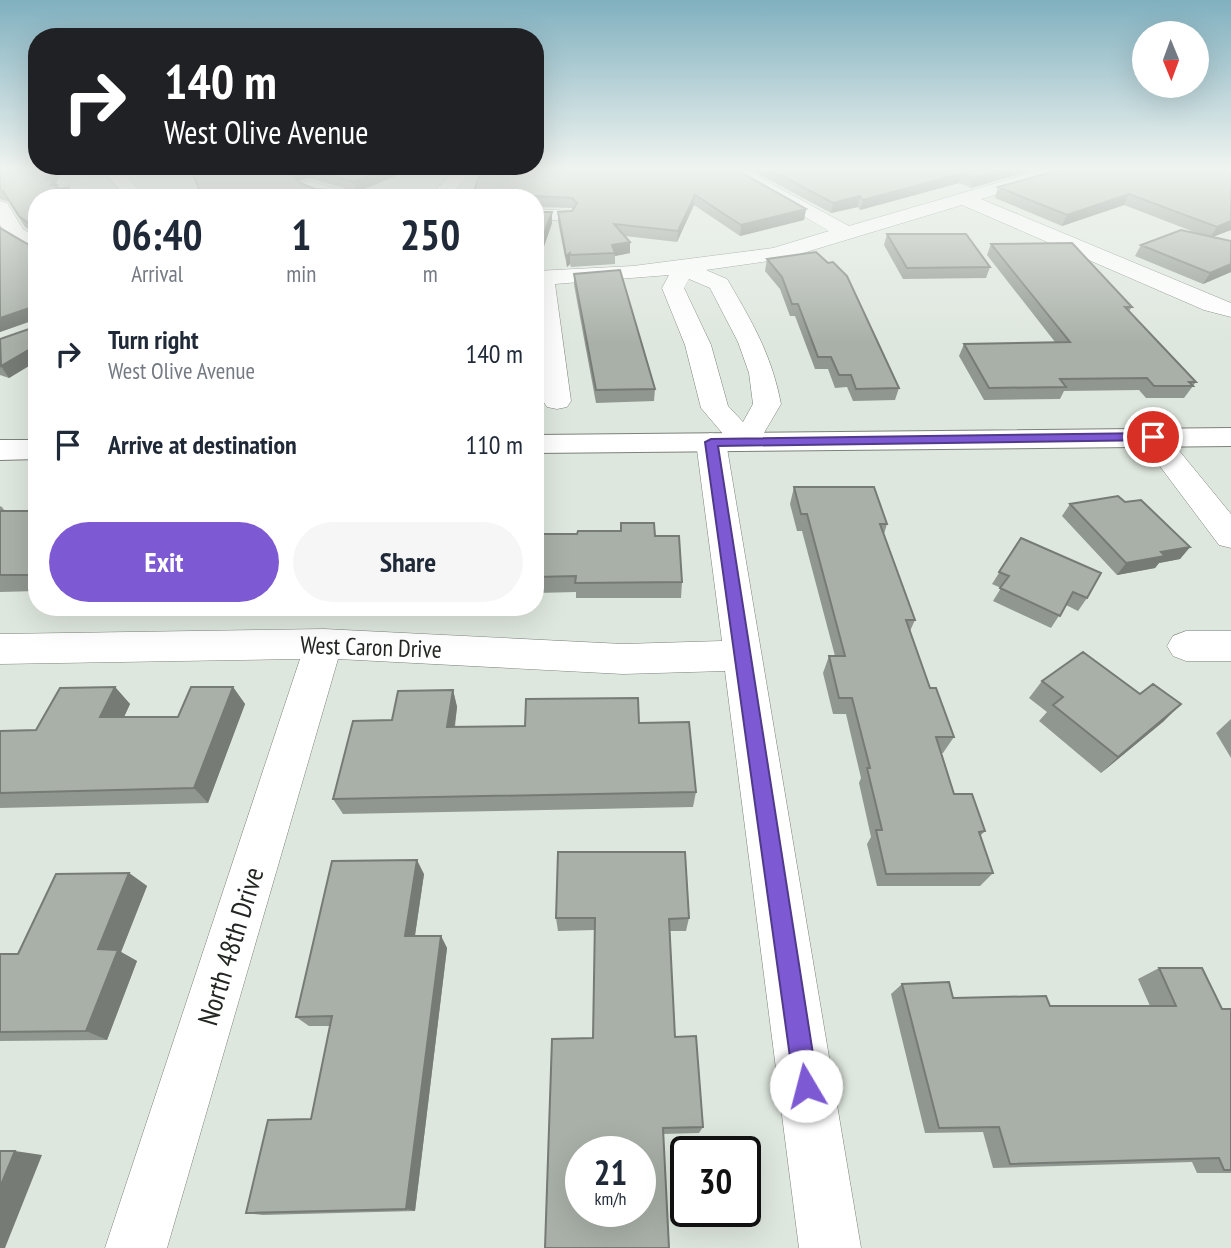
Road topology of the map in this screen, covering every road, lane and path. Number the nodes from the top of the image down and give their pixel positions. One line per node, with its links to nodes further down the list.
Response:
1 (12, 228): 6 (street)
2 (839, 228): 7 (street)
3 (868, 228): 7 (street)
4 (1033, 228): 11 (street)
5 (28, 229): 6 (street)
6 (15, 233): 8 (street)
7 (849, 234): 9 (street)
8 (28, 242)
9 (684, 268): 10 (street); 16 (street); 16 (street)
10 (544, 278)
11 (1231, 310)
12 (544, 349): 13 (street)
13 (557, 401)
14 (1153, 437): 15 (main road); 16 (main road); 20 (street)
15 (1231, 437)
16 (728, 442): 17 (main road); 25 (street)
17 (544, 444)
18 (28, 449): 19 (main road)
19 (0, 450)
20 (1231, 537)
21 (324, 644): 24 (street, West Caron Drive); 25 (street, West Caron Drive); 26 (street, North 48th Drive)
22 (1186, 646): 23 (street)
23 (1231, 646)
24 (0, 649)
25 (742, 655): 27 (street)
26 (136, 1248)
27 (830, 1248)

